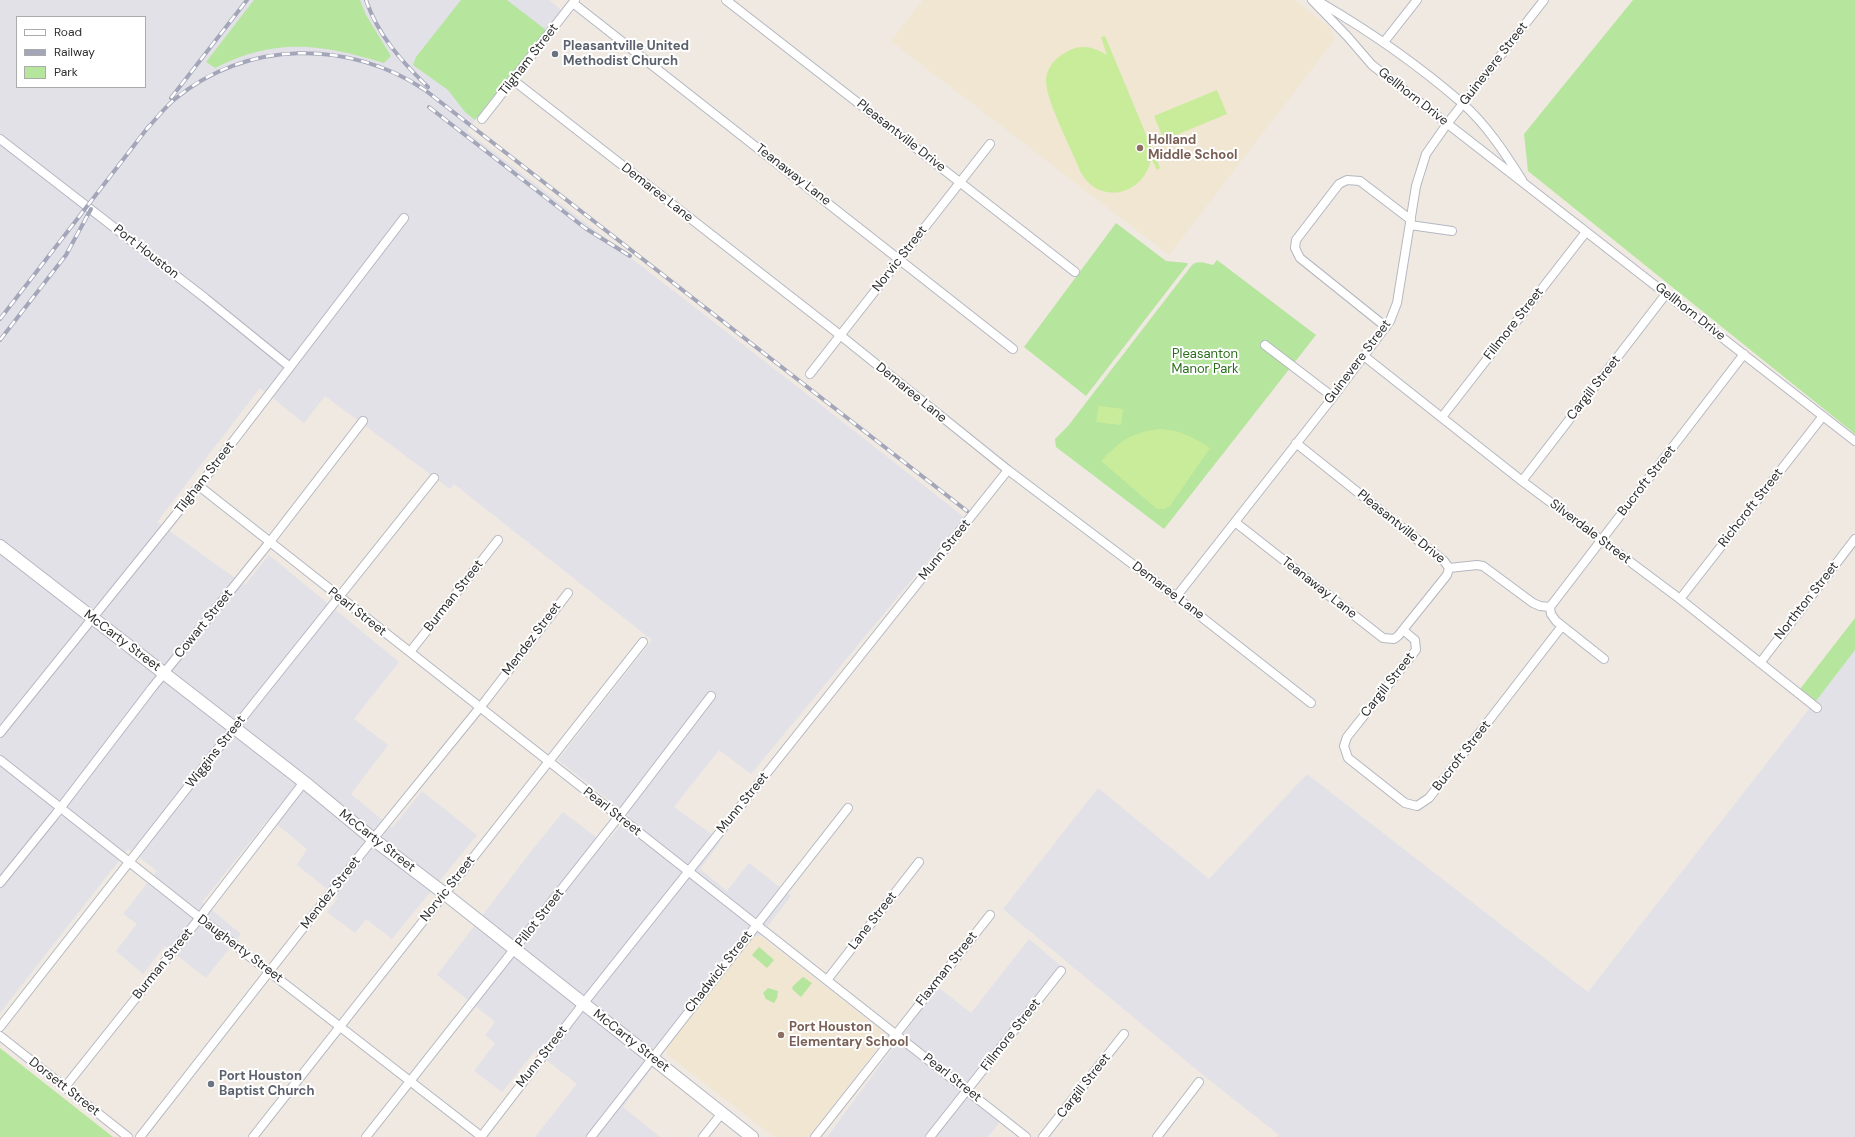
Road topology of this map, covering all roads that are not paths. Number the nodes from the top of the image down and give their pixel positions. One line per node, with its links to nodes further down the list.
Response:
1 (726, 0): 14 (street, Pleasantville Drive)
2 (1312, 0): 11 (street, Gellhorn Drive)
3 (1316, 0): 7 (street, Gellhorn Drive)
4 (1417, 0): 7 (street)
5 (1544, 0): 9 (street, Guinevere Street)
6 (574, 2): 8 (street, Tilgham Street); 20 (street, Teanaway Lane)
7 (1384, 42): 9 (street, Gellhorn Drive)
8 (513, 80): 10 (street, Tilgham Street); 24 (street, Demaree Lane)
9 (1462, 104): 11 (street, Guinevere Street); 15 (street, Gellhorn Drive)
10 (482, 119)
11 (1447, 124): 15 (street, Gellhorn Drive); 17 (street, Guinevere Street)
12 (0, 140): 29 (street, Port Houston)
13 (990, 144): 14 (street, Norvic Street)
14 (959, 182): 20 (street, Norvic Street); 21 (street, Pleasantville Drive)
15 (1524, 184): 19 (street, Gellhorn Drive)
16 (404, 218): 29 (street, Tilgham Street)
17 (1410, 222): 18 (street); 23 (street, Guinevere Street); 23 (street)
18 (1452, 231)
19 (1586, 232): 22 (street, Gellhorn Drive); 33 (street, Fillmore Street)
20 (900, 258): 24 (street, Norvic Street); 26 (street, Teanaway Lane)
21 (1076, 272)
22 (1666, 294): 27 (street, Gellhorn Drive); 39 (street, Cargill Street)
23 (1386, 327): 28 (street, Guinevere Street)
24 (840, 335): 30 (street, Norvic Street); 37 (street, Demaree Lane)
25 (1266, 345): 31 (street)
26 (1014, 349)
27 (1744, 354): 32 (street, Gellhorn Drive); 44 (street, Bucroft Street)
28 (1364, 356): 31 (street, Guinevere Street); 33 (street, Silverdale Street)
29 (290, 367): 40 (street, Tilgham Street)
30 (810, 374)
31 (1333, 397): 36 (street, Guinevere Street)
32 (1823, 416): 35 (street, Gellhorn Drive); 51 (street, Richcroft Street)
33 (1442, 417): 39 (street, Silverdale Street)
34 (363, 421): 45 (street, Cowart Street)
35 (1855, 441)
36 (1296, 443): 41 (street, Guinevere Street); 47 (street, Pleasantville Drive)
37 (1008, 470): 50 (street, Demaree Lane); 77 (street, Munn Street)
38 (434, 478): 49 (street, Wiggins Street)
39 (1522, 481): 44 (street, Silverdale Street)
40 (199, 486): 45 (street, Pearl Street); 53 (street, Tilgham Street)
41 (1235, 522): 50 (street, Guinevere Street); 55 (street, Teanaway Lane)
42 (1855, 539): 59 (street, Northton Street)
43 (498, 540): 57 (street, Burman Street)
44 (1601, 540): 51 (street, Silverdale Street); 52 (street, Bucroft Street)
45 (269, 543): 49 (street, Pearl Street); 60 (street, Cowart Street)
46 (0, 546): 53 (main road, McCarty Street)
47 (1449, 568): 52 (street, Pleasantville Drive); 55 (street)
48 (568, 593): 63 (street, Mendez Street)
49 (339, 597): 57 (street, Pearl Street); 65 (street, Wiggins Street)
50 (1176, 597): 62 (street, Demaree Lane)
51 (1680, 600): 59 (street, Silverdale Street)
52 (1550, 607): 54 (street)
53 (92, 618): 60 (main road, McCarty Street); 66 (street, Tilgham Street)
54 (1562, 626): 58 (street); 67 (street, Bucroft Street)
55 (1403, 630): 67 (street, Cargill Street)
56 (643, 642): 69 (street, Norvic Street)
57 (410, 652): 63 (street, Pearl Street)
58 (1604, 659)
59 (1760, 663): 64 (street, Silverdale Street)
60 (164, 673): 65 (main road, McCarty Street); 71 (street, Cowart Street)
61 (711, 696): 73 (street, Pillot Street)
62 (1312, 703)
63 (479, 708): 69 (street, Pearl Street); 74 (street, Mendez Street)
64 (1817, 708)
65 (234, 728): 70 (main road, McCarty Street); 76 (street, Wiggins Street)
66 (0, 733)
67 (1344, 746)
68 (0, 760): 71 (street, Daugherty Street)
69 (548, 762): 73 (street, Pearl Street); 79 (street, Norvic Street)
70 (304, 782): 74 (main road, McCarty Street); 81 (street, Burman Street)
71 (61, 808): 76 (street, Daugherty Street); 78 (street, Cowart Street)
72 (848, 808): 82 (street, Chadwick Street)
73 (618, 818): 77 (street, Pearl Street); 83 (street, Pillot Street)
74 (373, 839): 79 (main road, McCarty Street); 84 (street, Mendez Street)
75 (919, 862): 86 (street, Lane Street)
76 (129, 863): 81 (street, Daugherty Street); 88 (street, Wiggins Street)
77 (689, 871): 82 (street, Pearl Street); 87 (street, Munn Street)
78 (0, 883)
79 (445, 894): 83 (main road, McCarty Street); 89 (street, Norvic Street)
80 (990, 915): 90 (street, Flaxman Street)
81 (200, 918): 84 (street, Daugherty Street); 96 (street, Burman Street)
82 (756, 924): 86 (street, Pearl Street); 93 (street, Chadwick Street)
83 (514, 950): 87 (main road, McCarty Street); 94 (street, Pillot Street)
84 (270, 972): 89 (street, Daugherty Street); 100 (street, Mendez Street)
85 (1061, 972): 97 (street, Fillmore Street)
86 (827, 980): 90 (street, Pearl Street)
87 (583, 1004): 93 (main road, McCarty Street); 103 (street, Munn Street)
88 (0, 1027)
89 (340, 1027): 94 (street, Daugherty Street); 101 (street, Norvic Street)
90 (896, 1034): 97 (street, Pearl Street); 107 (street, Flaxman Street)
91 (1124, 1034): 110 (street, Cargill Street)
92 (0, 1036): 96 (street, Dorsett Street)
93 (652, 1057): 98 (main road, McCarty Street); 104 (street, Chadwick Street)
94 (410, 1081): 102 (street, Pillot Street); 103 (street, Daugherty Street)
95 (1199, 1082): 111 (street)
96 (65, 1087): 99 (street, Dorsett Street)
97 (967, 1090): 108 (street, Fillmore Street); 109 (street, Pearl Street)
98 (722, 1113): 105 (street); 106 (main road, McCarty Street)
99 (128, 1137)
100 (140, 1137)
101 (253, 1137)
102 (366, 1137)
103 (481, 1137)
104 (591, 1137)
105 (704, 1137)
106 (752, 1137)
107 (815, 1137)
108 (930, 1137)
109 (1026, 1137)
110 (1043, 1137)
111 (1157, 1137)

